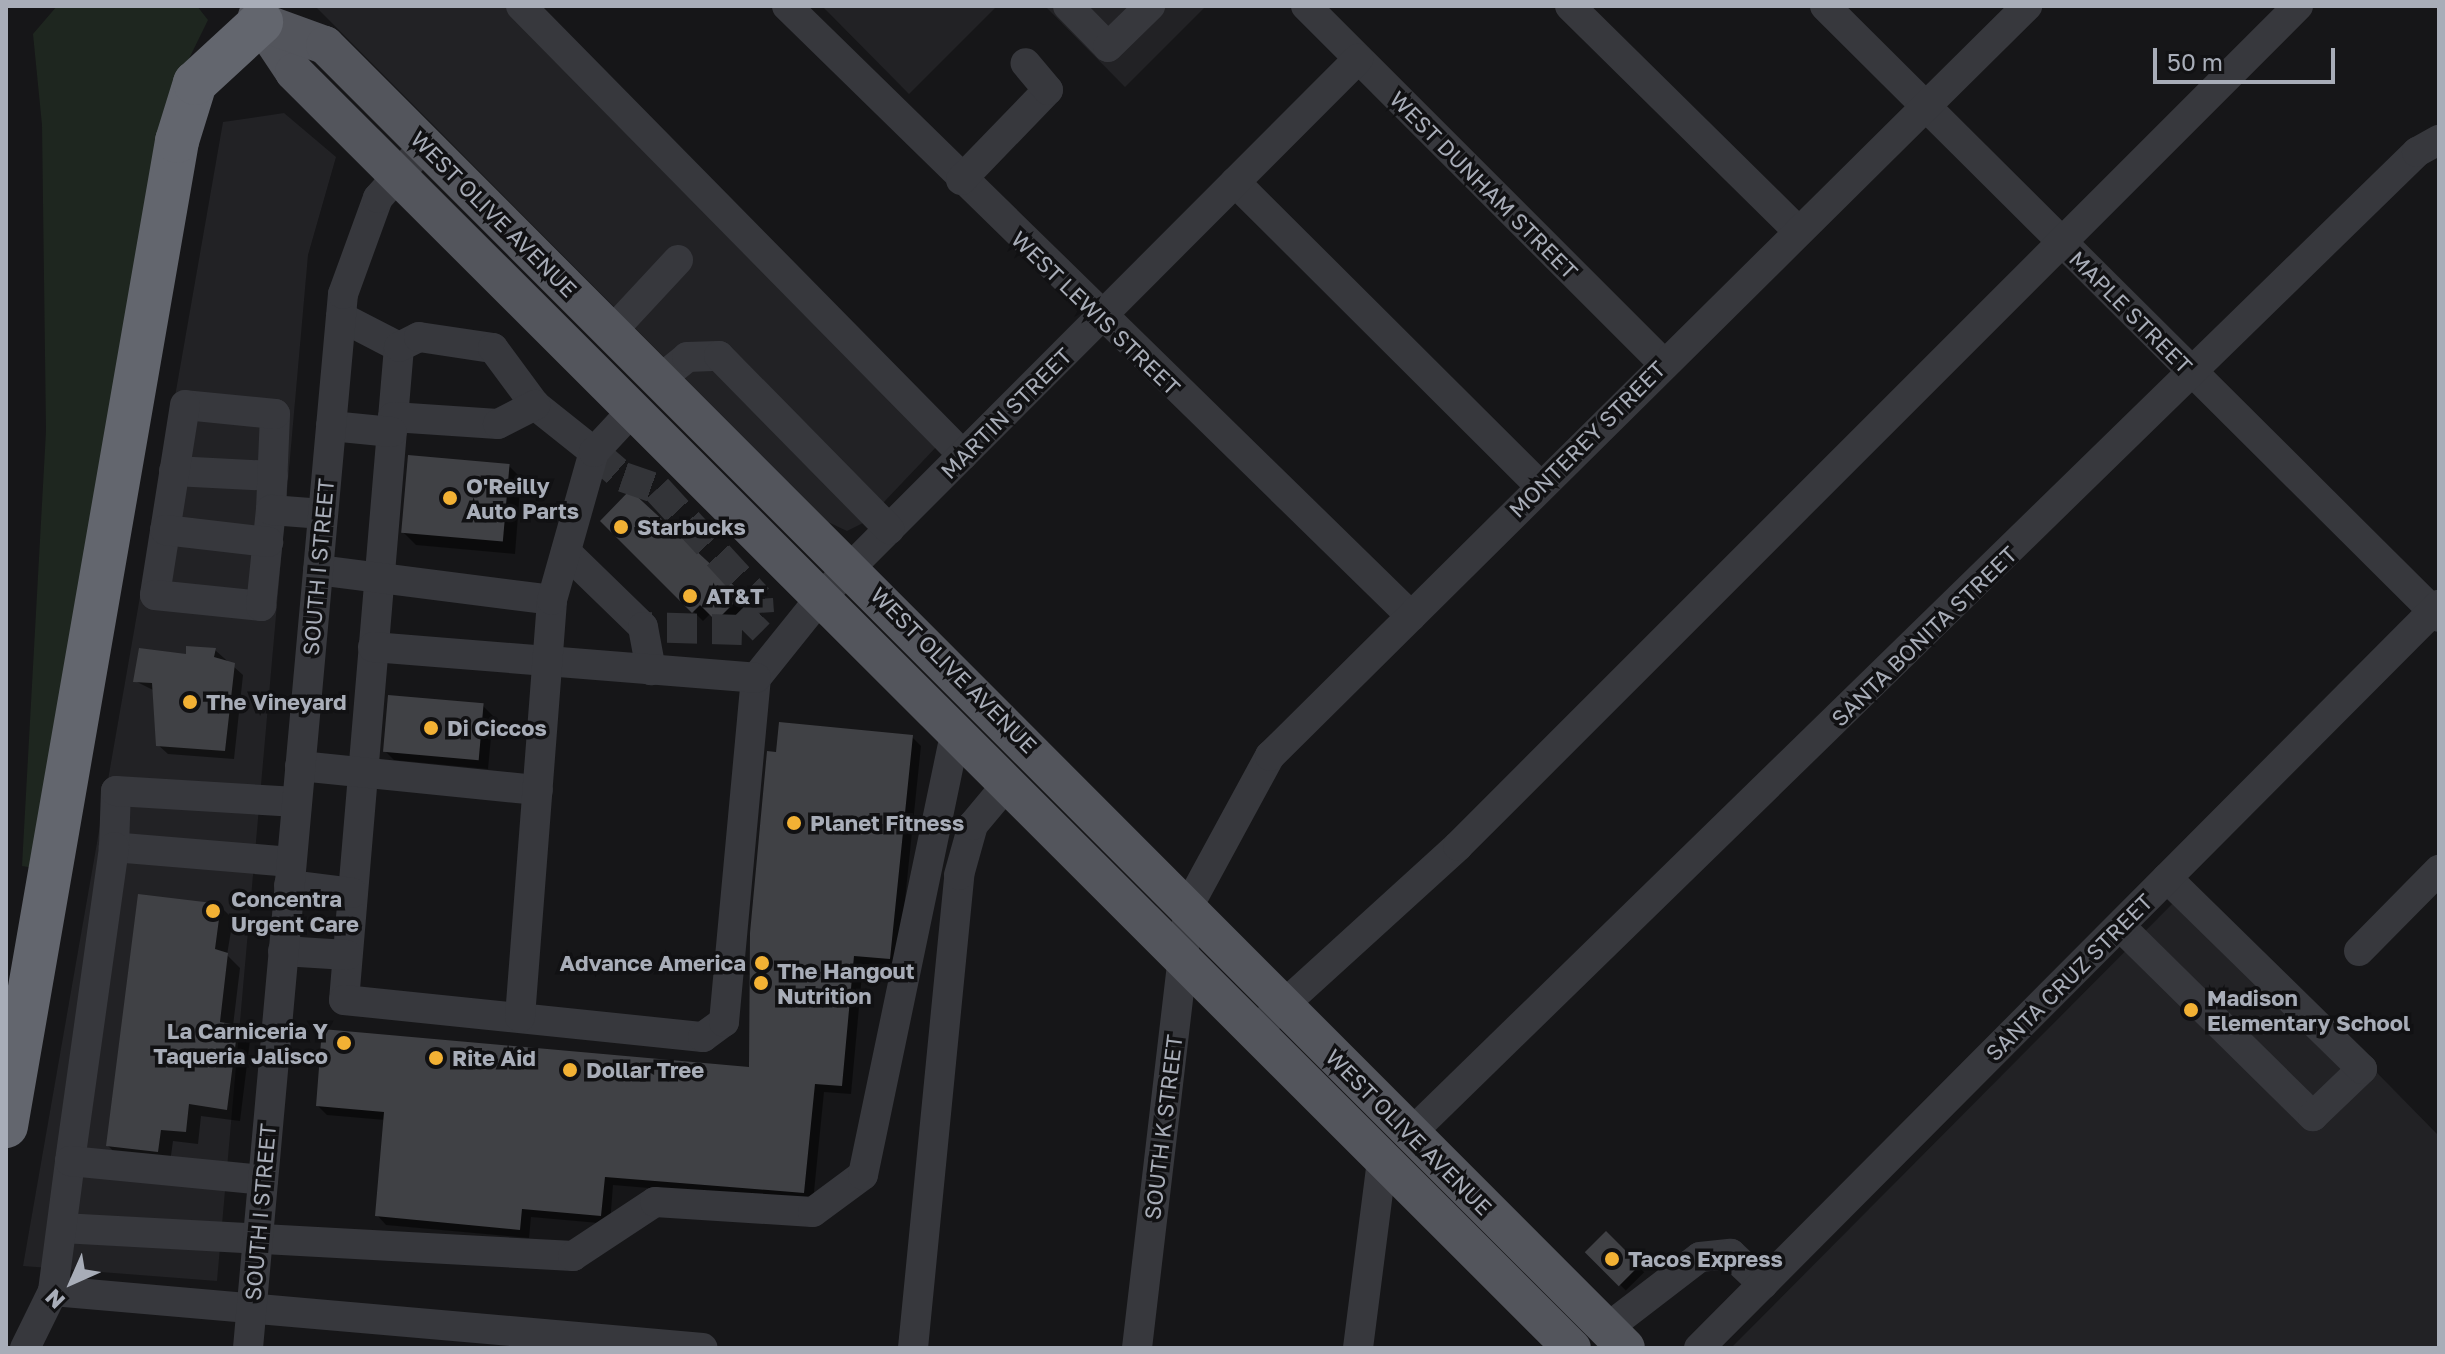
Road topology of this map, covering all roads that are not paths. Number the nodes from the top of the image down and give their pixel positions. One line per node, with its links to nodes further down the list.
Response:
1 (521, 6): 34 (street)
2 (787, 6): 17 (street, WEST LEWIS STREET)
3 (1068, 6): 4 (street)
4 (1150, 6)
5 (1306, 6): 11 (street, WEST DUNHAM STREET)
6 (1570, 6): 19 (street)
7 (1825, 6): 13 (street, MAPLE STREET)
8 (2027, 6): 13 (street, MONTEREY STREET)
9 (2298, 6): 20 (street)
10 (256, 14): 15 (main road, WEST OLIVE AVENUE); 16 (main road, WEST OLIVE AVENUE); 75 (highway)
11 (1358, 59): 18 (street, MARTIN STREET); 26 (street, WEST DUNHAM STREET)
12 (1025, 63): 17 (street)
13 (1926, 108): 19 (street, MONTEREY STREET); 20 (street, MAPLE STREET)
14 (2439, 140): 27 (street, SANTA BONITA STREET)
15 (425, 145): 16 (street, SOUTH I STREET); 24 (main road, WEST OLIVE AVENUE)
16 (396, 175): 22 (street, SOUTH I STREET); 30 (main road, WEST OLIVE AVENUE)
17 (961, 180): 23 (street, WEST LEWIS STREET)
18 (1235, 182): 23 (street, MARTIN STREET); 37 (street)
19 (1796, 229): 26 (street, MONTEREY STREET)
20 (2065, 246): 27 (street, MAPLE STREET); 72 (street)
21 (678, 260): 24 (street)
22 (341, 317): 25 (street); 32 (street, SOUTH I STREET)
23 (1100, 319): 34 (street, MARTIN STREET); 50 (street, WEST LEWIS STREET)
24 (612, 331): 28 (main road, WEST OLIVE AVENUE)
25 (399, 347): 29 (street); 31 (street)
26 (1663, 363): 37 (street, MONTEREY STREET)
27 (2193, 374): 49 (street, MAPLE STREET); 76 (street, SANTA BONITA STREET)
28 (659, 380): 40 (street); 44 (main road, WEST OLIVE AVENUE)
29 (535, 405): 31 (street); 33 (street)
30 (633, 410): 33 (street); 47 (main road, WEST OLIVE AVENUE)
31 (392, 424): 32 (street); 46 (street)
32 (331, 426): 39 (street, SOUTH I STREET)
33 (594, 452): 43 (street)
34 (963, 455): 40 (street, MARTIN STREET)
35 (174, 471): 36 (street); 36 (street); 41 (street)
36 (273, 476): 38 (street)
37 (1540, 486): 50 (street, MONTEREY STREET)
38 (271, 510): 39 (street); 42 (street)
39 (323, 514): 45 (street, SOUTH I STREET)
40 (889, 529): 44 (street, MARTIN STREET)
41 (165, 530): 42 (street); 42 (street)
42 (268, 542)
43 (566, 552): 48 (street); 53 (street)
44 (851, 567): 47 (street, MARTIN STREET); 66 (main road, WEST OLIVE AVENUE)
45 (318, 570): 46 (street); 56 (street, SOUTH I STREET)
46 (379, 580): 48 (street); 51 (street)
47 (822, 596): 54 (street, MARTIN STREET); 55 (main road, WEST OLIVE AVENUE)
48 (552, 600): 52 (street)
49 (2437, 611): 64 (street, SANTA CRUZ STREET)
50 (1411, 616): 66 (street, MONTEREY STREET)
51 (373, 647): 52 (street); 57 (street)
52 (547, 662): 53 (street); 59 (street)
53 (651, 670): 54 (street)
54 (756, 678): 73 (street)
55 (956, 730): 58 (main road, WEST OLIVE AVENUE); 81 (street)
56 (300, 766): 57 (street); 60 (street, SOUTH I STREET)
57 (363, 771): 59 (street); 65 (street)
58 (1008, 783): 71 (main road, WEST OLIVE AVENUE); 91 (street)
59 (538, 790): 73 (street)
60 (297, 802): 61 (street); 63 (street, SOUTH I STREET)
61 (114, 847): 63 (street); 78 (street)
62 (2439, 870): 69 (street)
63 (290, 873): 65 (street); 68 (street, SOUTH I STREET)
64 (2167, 878): 67 (street, SANTA CRUZ STREET); 67 (street)
65 (353, 893): 70 (street)
66 (1189, 905): 71 (street, SOUTH K STREET); 72 (main road, WEST OLIVE AVENUE)
67 (2120, 926): 82 (street, SANTA CRUZ STREET)
68 (283, 951): 70 (street); 79 (street, SOUTH I STREET)
69 (2359, 951)
70 (347, 955): 73 (street)
71 (1183, 960): 74 (main road, WEST OLIVE AVENUE); 92 (street, SOUTH K STREET)
72 (1284, 1005): 74 (street); 76 (main road, WEST OLIVE AVENUE)
73 (520, 1017)
74 (1255, 1031): 77 (main road, WEST OLIVE AVENUE)
75 (6, 1126)
76 (1410, 1134): 86 (main road, WEST OLIVE AVENUE)
77 (1382, 1160): 93 (street); 94 (main road, WEST OLIVE AVENUE)
78 (70, 1161): 79 (street); 80 (street)
79 (263, 1180): 81 (street, SOUTH I STREET)
80 (62, 1228): 81 (street); 83 (street)
81 (258, 1238): 84 (street, SOUTH I STREET)
82 (1763, 1284): 86 (street); 95 (street, SANTA CRUZ STREET)
83 (53, 1291): 84 (street); 87 (street)
84 (252, 1308): 85 (street); 88 (street, SOUTH I STREET)
85 (474, 1338): 89 (street)
86 (1616, 1338)
87 (25, 1348)
88 (248, 1348)
89 (695, 1348): 90 (street)
90 (703, 1348)
91 (913, 1348)
92 (1137, 1348)
93 (1358, 1348)
94 (1572, 1348)
95 (1699, 1348)

